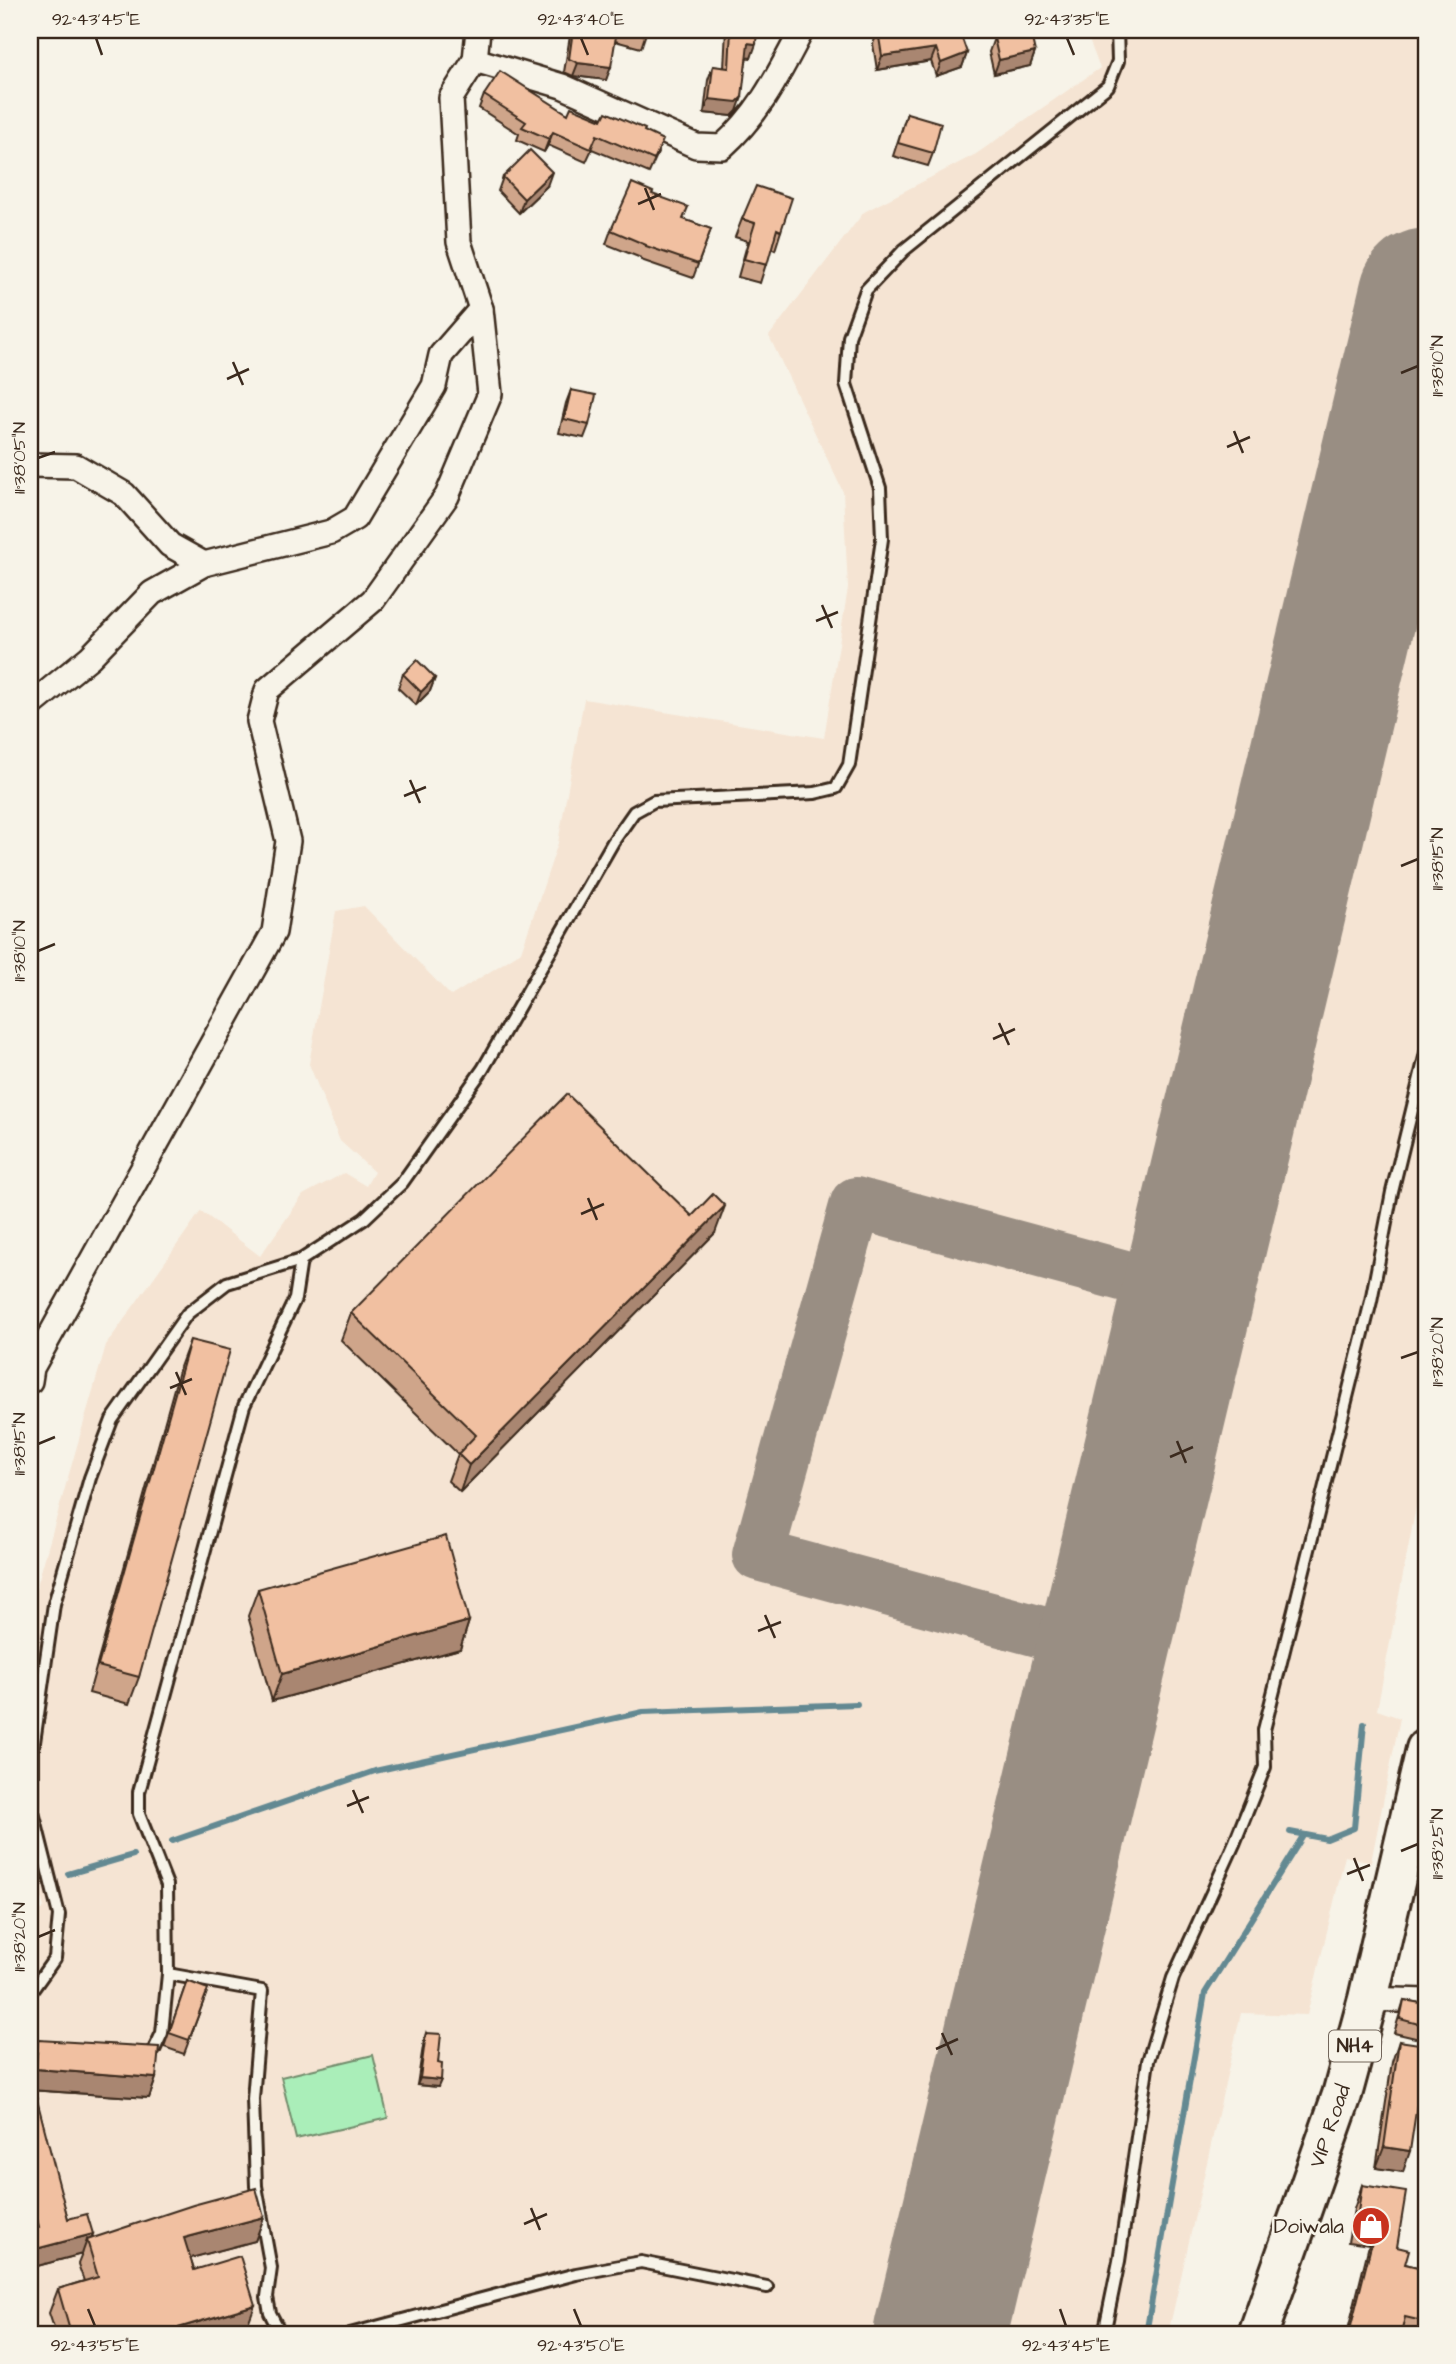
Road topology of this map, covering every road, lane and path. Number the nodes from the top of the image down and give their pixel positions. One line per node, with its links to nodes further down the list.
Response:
1 (478, 30): 4 (street)
2 (802, 30): 4 (street)
3 (1118, 30): 10 (lane)
4 (475, 60): 5 (street)
5 (481, 309): 7 (street); 11 (street)
6 (30, 465): 7 (street)
7 (204, 564): 8 (street)
8 (30, 706)
9 (1426, 1053): 21 (lane)
10 (301, 1260): 13 (lane); 14 (lane)
11 (30, 1381)
12 (1426, 1749): 15 (highway, VIP Road / NH4)
13 (168, 1974): 17 (lane); 19 (lane)
14 (30, 1993)
15 (1368, 1999): 16 (street); 22 (highway, VIP Road / NH4)
16 (1426, 2001)
17 (137, 2060)
18 (767, 2287): 20 (lane)
19 (281, 2334)
20 (350, 2334)
21 (1104, 2334)
22 (1258, 2334)

